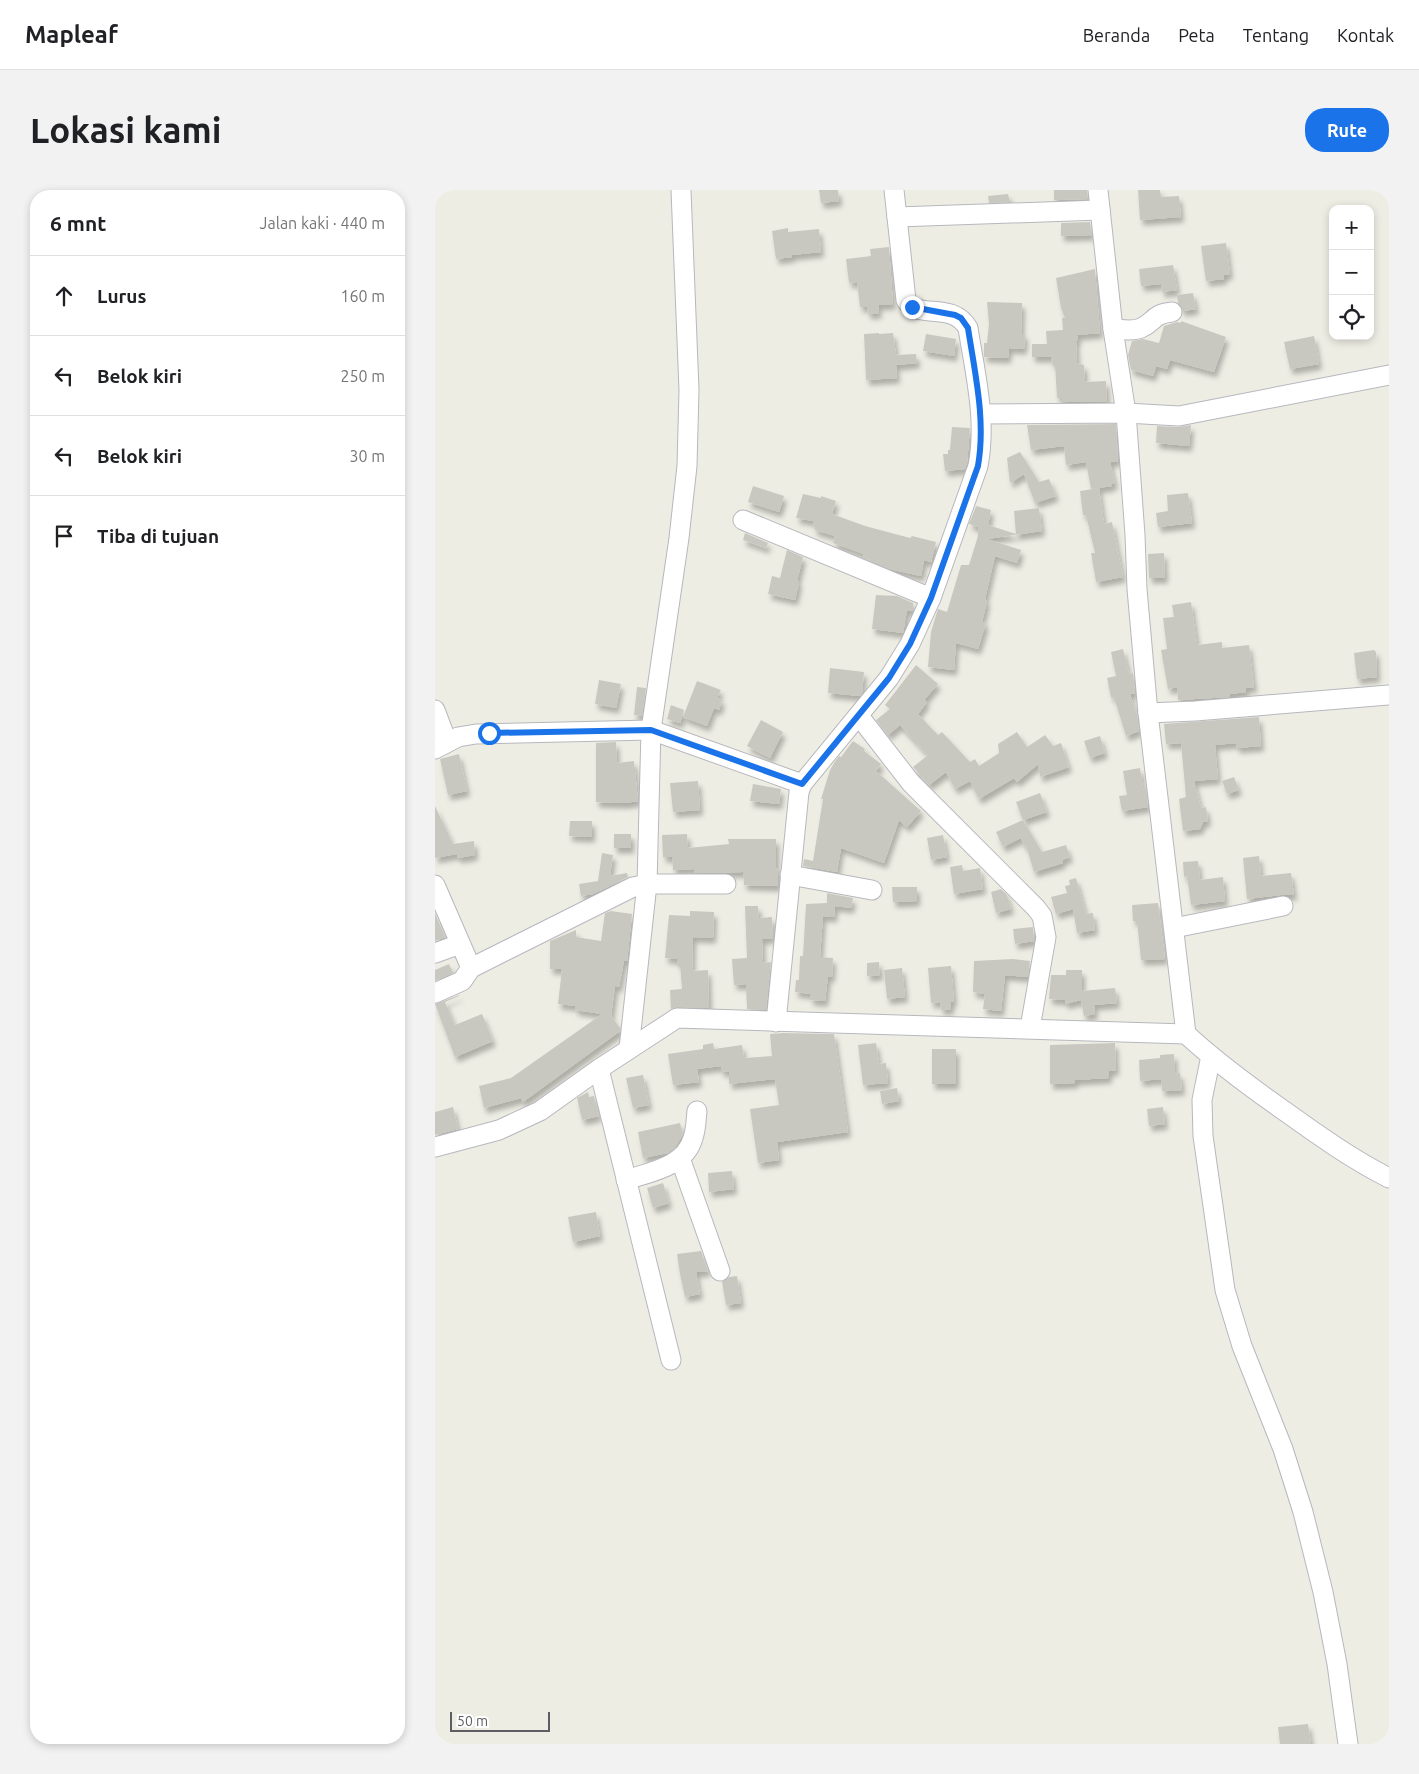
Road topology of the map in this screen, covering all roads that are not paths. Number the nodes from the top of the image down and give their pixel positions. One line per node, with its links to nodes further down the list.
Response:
1 (681, 190): 17 (street)
2 (893, 190): 5 (street)
3 (1098, 190): 4 (street)
4 (1100, 210): 5 (street); 7 (street)
5 (897, 217): 10 (street)
6 (1172, 312): 7 (street)
7 (1113, 329): 9 (street)
8 (1389, 375): 9 (street)
9 (1126, 413): 10 (street); 15 (street)
10 (981, 414): 12 (street)
11 (743, 520): 12 (street)
12 (931, 598): 16 (street)
13 (1389, 695): 15 (street)
14 (435, 710): 18 (street)
15 (1148, 713): 26 (street)
16 (859, 716): 19 (street); 32 (street)
17 (651, 730): 18 (street); 19 (street); 21 (street)
18 (441, 745)
19 (802, 784): 20 (street)
20 (790, 875): 24 (street); 31 (street)
21 (647, 884): 22 (street); 29 (street); 34 (street)
22 (726, 884)
23 (435, 885): 27 (street)
24 (872, 890)
25 (1283, 906): 26 (street)
26 (1173, 928): 33 (street)
27 (460, 944): 28 (street); 29 (street)
28 (435, 953)
29 (471, 968): 30 (street)
30 (435, 993)
31 (777, 1022): 32 (street); 34 (street)
32 (1030, 1028): 33 (street)
33 (1186, 1034): 35 (street)
34 (629, 1049): 36 (street)
35 (1211, 1056): 40 (street); 44 (street)
36 (599, 1069): 38 (street); 41 (street)
37 (697, 1111): 39 (street)
38 (435, 1147)
39 (680, 1158): 41 (street); 42 (street)
40 (1389, 1178)
41 (626, 1180): 43 (street)
42 (720, 1271)
43 (671, 1360)
44 (1348, 1744)

